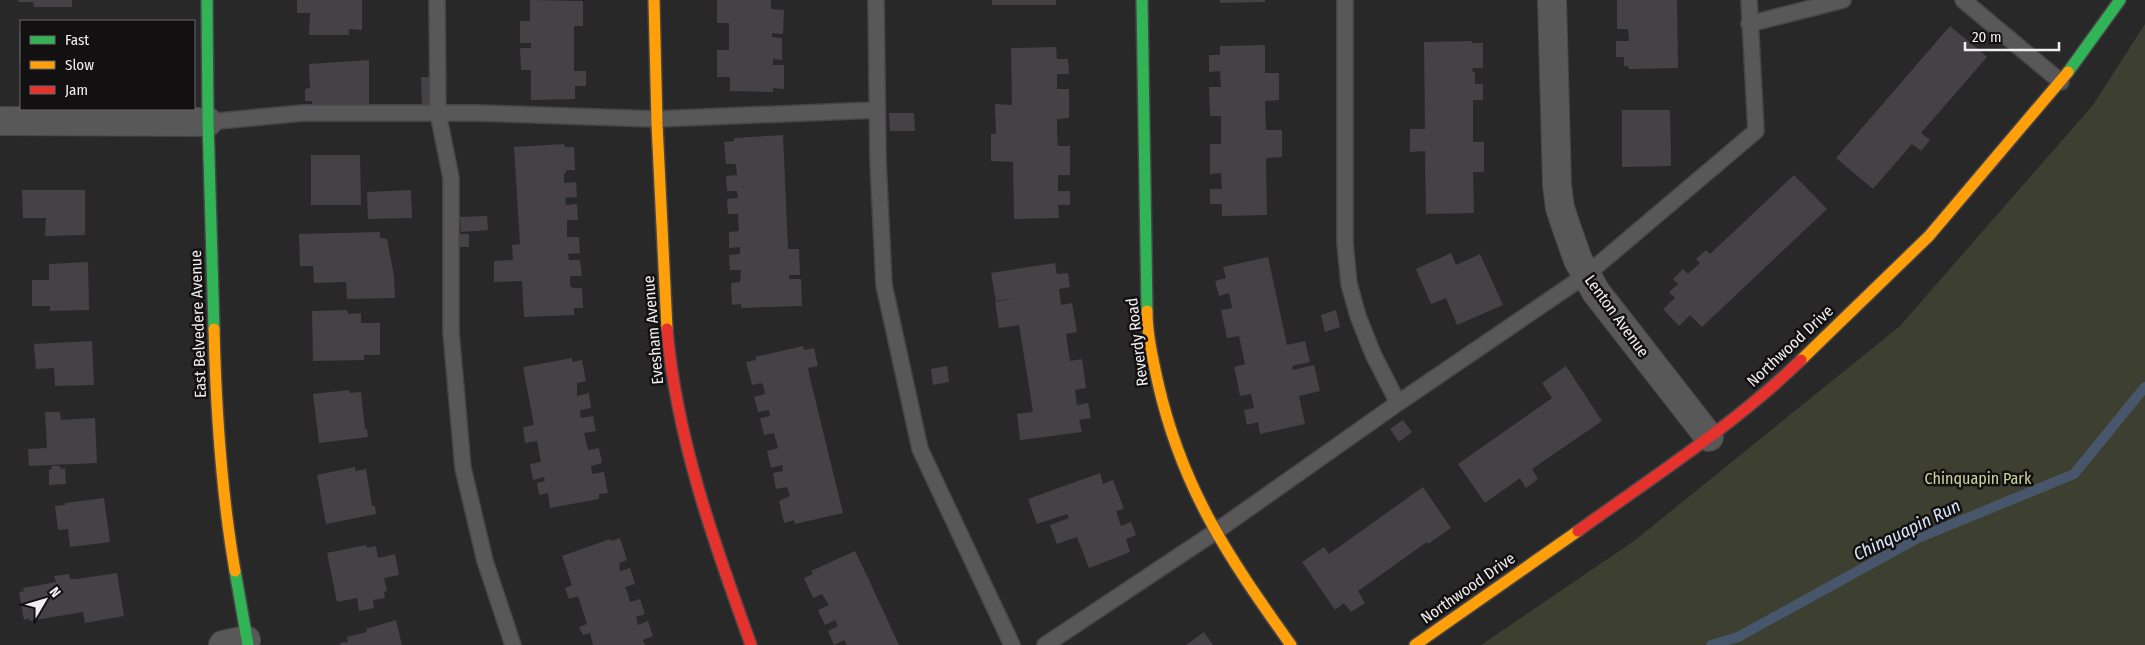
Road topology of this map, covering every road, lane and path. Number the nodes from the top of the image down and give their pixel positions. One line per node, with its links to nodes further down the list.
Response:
1 (207, 0): 18 (street, East Belvedere Avenue)
2 (437, 0): 15 (lane)
3 (654, 0): 16 (street, Evesham Avenue)
4 (876, 0): 14 (lane)
5 (1142, 0): 22 (street, Reverdy Road)
6 (1345, 0): 20 (lane)
7 (1552, 0): 19 (street, Lenton Avenue)
8 (1749, 0): 12 (lane)
9 (1843, 0): 12 (lane)
10 (1963, 0): 13 (lane)
11 (2120, 0): 13 (street, Northwood Drive)
12 (1749, 24): 19 (lane)
13 (2061, 82): 21 (street, Northwood Drive)
14 (877, 110): 16 (lane); 26 (lane)
15 (438, 113): 16 (lane); 18 (lane); 24 (lane)
16 (656, 119): 25 (street, Evesham Avenue)
17 (0, 121): 18 (street)
18 (208, 122): 23 (street, East Belvedere Avenue)
19 (1586, 275): 20 (lane); 21 (street, Lenton Avenue)
20 (1398, 403): 22 (lane)
21 (1709, 437): 29 (street, Northwood Drive)
22 (1214, 532): 27 (lane); 28 (street, Reverdy Road)
23 (239, 643)
24 (513, 645)
25 (751, 645)
26 (1012, 645)
27 (1045, 645)
28 (1291, 645)
29 (1415, 645)

